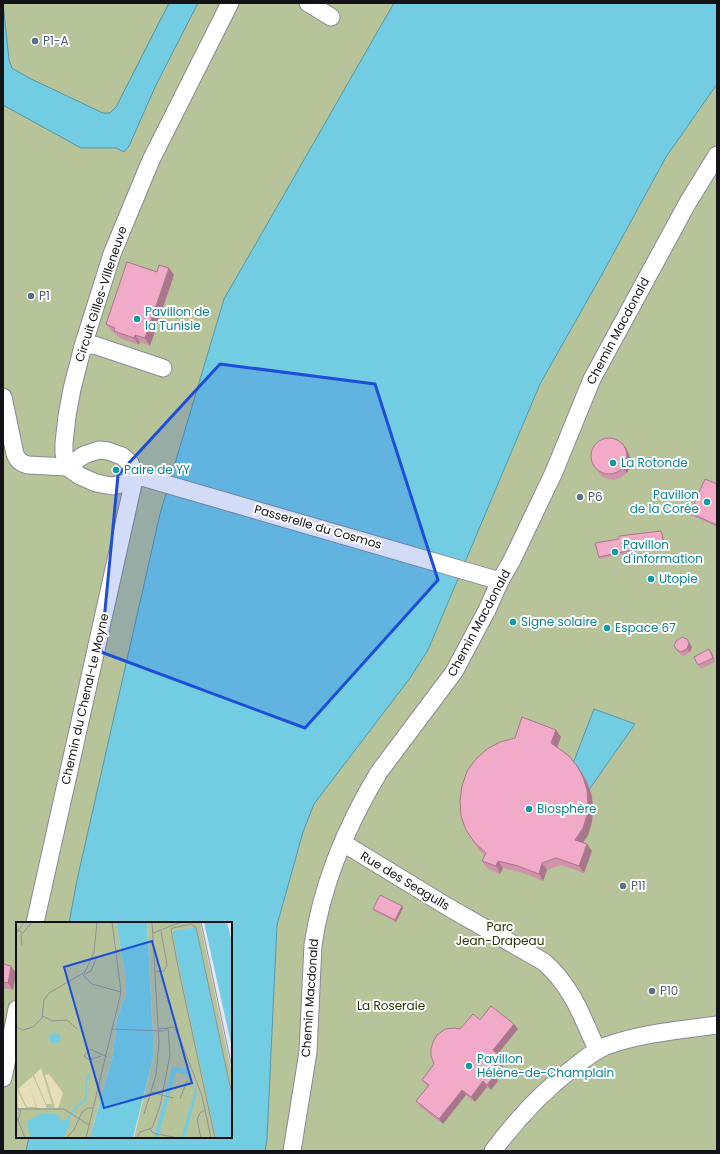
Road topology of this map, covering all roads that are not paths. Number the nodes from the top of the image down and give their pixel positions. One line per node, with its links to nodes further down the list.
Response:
1 (230, 3): 5 (street, Circuit Gilles-Villeneuve)
2 (308, 3): 3 (street)
3 (332, 18)
4 (717, 155): 10 (street, Chemin Macdonald)
5 (83, 346): 6 (street); 8 (street, Circuit Gilles-Villeneuve)
6 (164, 368)
7 (3, 397): 8 (street)
8 (67, 467): 9 (street); 9 (street)
9 (142, 476): 10 (street, Passerelle du Cosmos); 12 (street, Chemin du Chenal-Le Moyne)
10 (492, 578): 11 (street, Chemin Macdonald)
11 (343, 843): 15 (street, Rue des Seagulls); 17 (street, Chemin Macdonald)
12 (34, 922)
13 (16, 1014): 16 (street)
14 (717, 1025): 15 (street)
15 (597, 1050): 18 (street)
16 (3, 1078)
17 (292, 1151)
18 (494, 1151)

